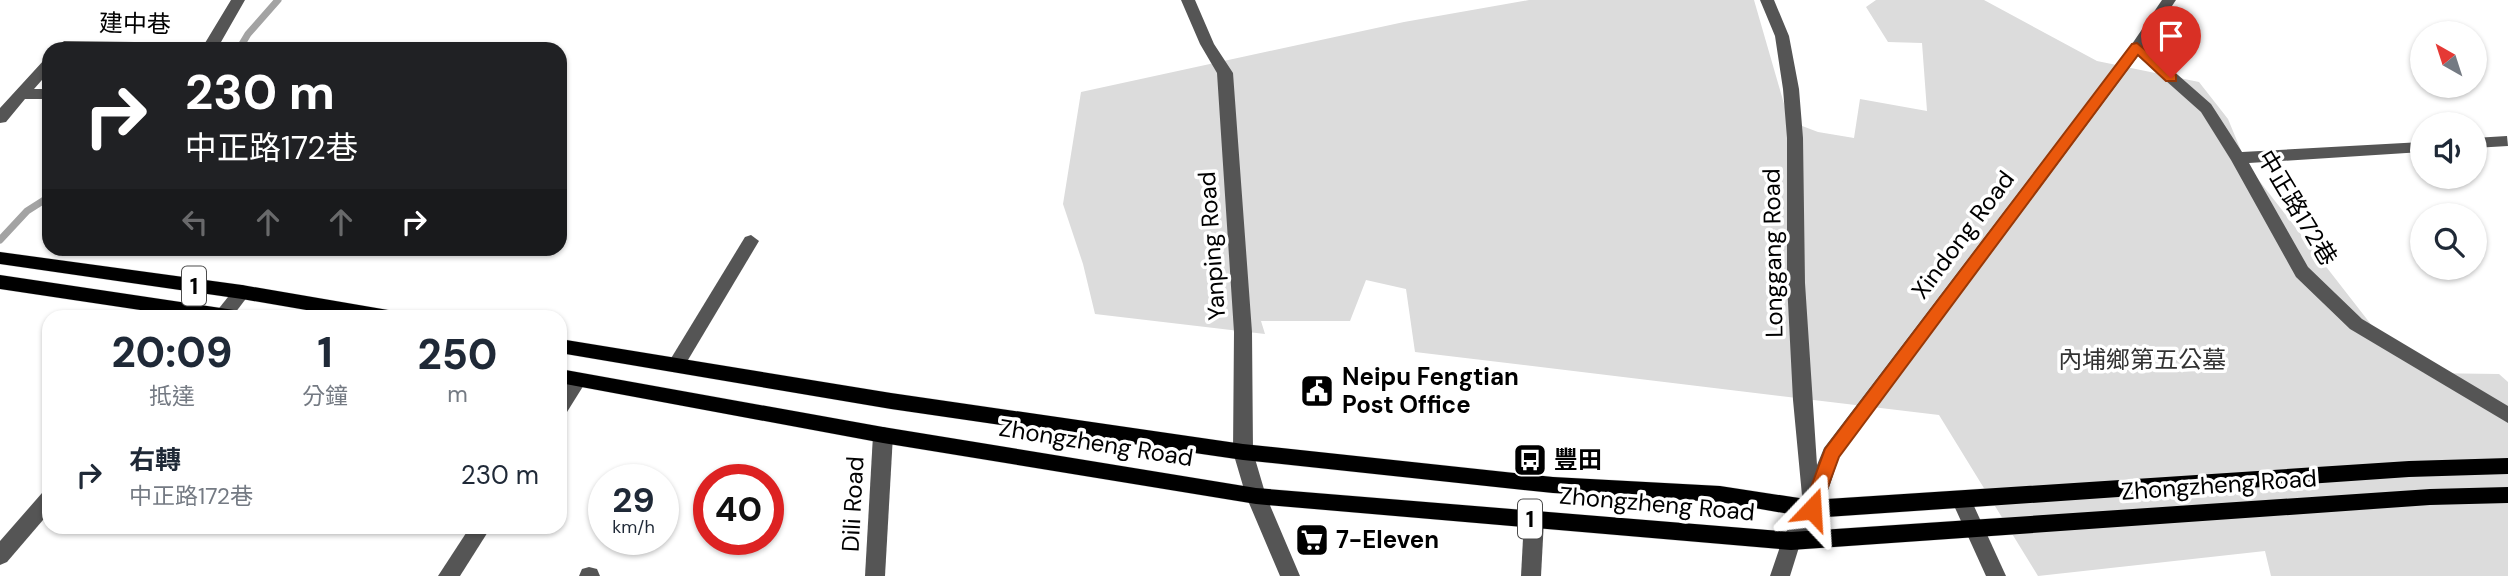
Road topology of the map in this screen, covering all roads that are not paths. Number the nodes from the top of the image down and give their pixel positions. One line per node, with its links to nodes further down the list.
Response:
1 (238, 0): 5 (street)
2 (1188, 0): 27 (street, Yanping Road)
3 (1767, 0): 33 (street, Longgang Road)
4 (2169, 0): 6 (street, Xindong Road)
5 (213, 42)
6 (2137, 47): 14 (street, 中正路172巷); 33 (street, Xindong Road)
7 (42, 71): 8 (street)
8 (21, 94): 9 (street); 10 (street)
9 (42, 94)
10 (0, 118)
11 (2507, 141): 12 (street)
12 (2487, 142)
13 (2410, 148): 14 (street)
14 (2238, 158): 25 (street, 中正路172巷)
15 (751, 241): 23 (street)
16 (0, 258): 18 (main road, 1)
17 (0, 282): 19 (main road, 1)
18 (242, 292): 20 (street); 21 (main road, 1)
19 (186, 310)
20 (230, 310)
21 (347, 310)
22 (567, 347): 23 (main road, Zhongzheng Road / 1)
23 (676, 365): 27 (main road, Zhongzheng Road / 1)
24 (569, 378): 26 (main road, Zhongzheng Road / 1)
25 (2508, 415)
26 (883, 435): 30 (main road, Zhongzheng Road / 1); 40 (street, Dili Road)
27 (1243, 452): 30 (street, Yanping Road); 33 (main road, Zhongzheng Road / 1)
28 (2508, 466): 31 (main road, Zhongzheng Road / 1)
29 (2508, 495): 35 (main road, Zhongzheng Road / 1)
30 (1256, 496): 34 (main road, Zhongzheng Road / 1); 41 (street, Yanping Road)
31 (1961, 499): 33 (main road, Zhongzheng Road / 1); 35 (street)
32 (42, 507): 38 (street)
33 (1812, 509): 37 (street, Xindong Road)
34 (1534, 520): 37 (main road, Zhongzheng Road / 1); 42 (street)
35 (1974, 529): 37 (main road, Zhongzheng Road / 1); 44 (street)
36 (476, 534): 39 (street)
37 (1791, 541): 43 (street, Xindong Road)
38 (0, 556)
39 (448, 576)
40 (875, 576)
41 (1290, 576)
42 (1531, 576)
43 (1780, 576)
44 (1996, 576)

